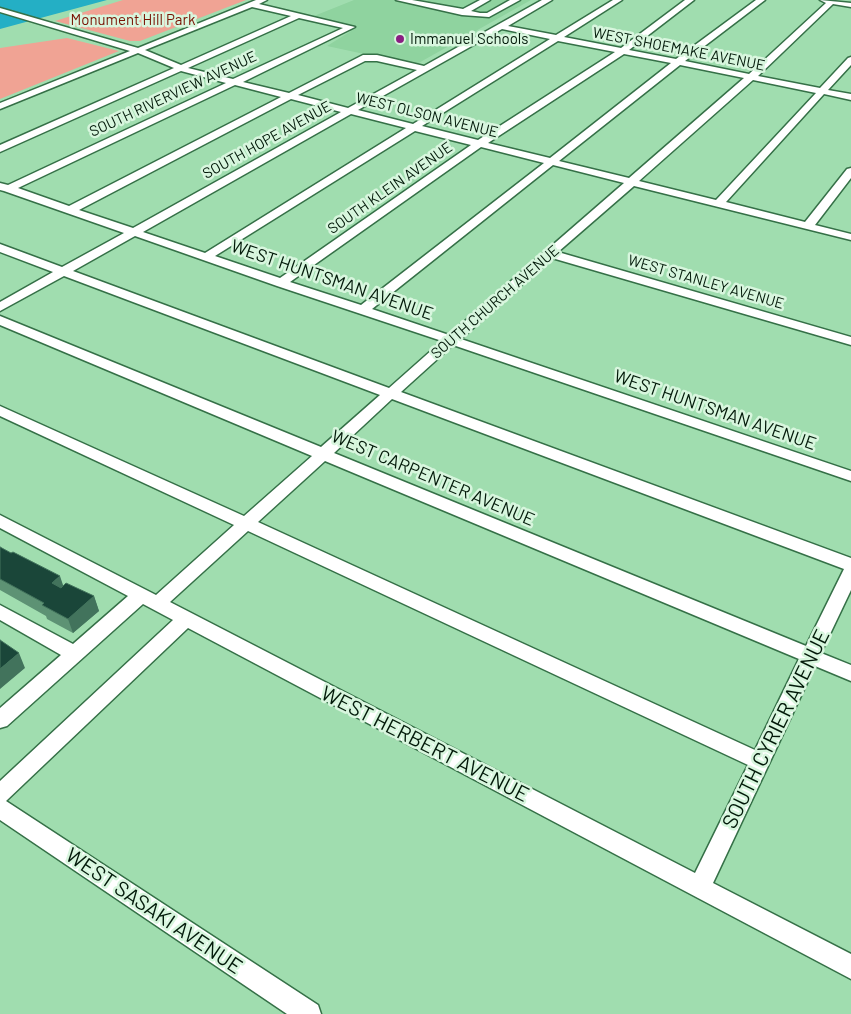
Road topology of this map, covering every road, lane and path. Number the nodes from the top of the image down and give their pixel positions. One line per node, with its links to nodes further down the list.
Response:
1 (264, 0): 10 (street)
2 (400, 0): 13 (street)
3 (486, 0): 13 (street)
4 (516, 0): 13 (street)
5 (548, 0): 15 (street, SOUTH HOPE AVENUE)
6 (618, 0): 16 (street)
7 (690, 0): 18 (street, SOUTH KLEIN AVENUE)
8 (762, 0): 20 (street)
9 (828, 1): 11 (street); 23 (street, SOUTH CHURCH AVENUE)
10 (252, 5): 14 (street); 17 (street)
11 (851, 5)
12 (0, 10): 17 (street, WEST OLSON AVENUE)
13 (462, 13)
14 (299, 15): 21 (street); 24 (street, SOUTH RIVERVIEW AVENUE)
15 (502, 27): 16 (street, WEST SHOEMAKE AVENUE); 22 (street, SOUTH HOPE AVENUE)
16 (557, 38): 18 (street, WEST SHOEMAKE AVENUE); 30 (street)
17 (137, 50): 21 (street, WEST OLSON AVENUE); 28 (street)
18 (621, 52): 20 (street, WEST SHOEMAKE AVENUE); 31 (street, SOUTH KLEIN AVENUE)
19 (851, 60): 25 (street)
20 (676, 62): 23 (street, WEST SHOEMAKE AVENUE); 33 (street)
21 (180, 68): 24 (street, WEST OLSON AVENUE); 32 (street)
22 (425, 69): 26 (street); 29 (street, SOUTH HOPE AVENUE)
23 (751, 77): 25 (street, WEST SHOEMAKE AVENUE); 35 (street, SOUTH CHURCH AVENUE)
24 (234, 82): 26 (street, WEST OLSON AVENUE); 36 (street, SOUTH RIVERVIEW AVENUE)
25 (821, 91): 27 (street, WEST SHOEMAKE AVENUE); 37 (street)
26 (290, 96): 29 (street, WEST OLSON AVENUE); 38 (street)
27 (851, 97)
28 (2, 104)
29 (349, 111): 30 (street, WEST OLSON AVENUE); 40 (street, SOUTH HOPE AVENUE)
30 (414, 127): 31 (street, WEST OLSON AVENUE); 44 (street)
31 (479, 144): 33 (street, WEST OLSON AVENUE); 46 (street, SOUTH KLEIN AVENUE)
32 (0, 149)
33 (552, 162): 35 (street, WEST OLSON AVENUE); 48 (street)
34 (851, 171): 39 (street)
35 (631, 182): 37 (street, WEST OLSON AVENUE); 43 (street, SOUTH CHURCH AVENUE)
36 (4, 187): 38 (street, WEST HUNTSMAN AVENUE)
37 (718, 204): 39 (street, WEST OLSON AVENUE)
38 (70, 210): 40 (street, WEST HUNTSMAN AVENUE)
39 (808, 226): 41 (street, WEST OLSON AVENUE)
40 (135, 232): 44 (street, WEST HUNTSMAN AVENUE); 45 (street, SOUTH HOPE AVENUE)
41 (851, 237)
42 (0, 248): 45 (street)
43 (551, 254): 50 (street, SOUTH CHURCH AVENUE); 51 (street, WEST STANLEY AVENUE)
44 (206, 257): 46 (street, WEST HUNTSMAN AVENUE)
45 (63, 272): 47 (street, SOUTH HOPE AVENUE); 52 (street)
46 (281, 283): 48 (street, WEST HUNTSMAN AVENUE)
47 (0, 307)
48 (363, 310): 50 (street, WEST HUNTSMAN AVENUE)
49 (0, 320): 54 (street, WEST CARPENTER AVENUE)
50 (452, 340): 52 (street, SOUTH CHURCH AVENUE); 55 (street, WEST HUNTSMAN AVENUE)
51 (851, 341)
52 (391, 394): 54 (street, SOUTH CHURCH AVENUE); 58 (street)
53 (0, 410): 57 (street)
54 (323, 454): 57 (street, SOUTH CHURCH AVENUE); 64 (street, WEST CARPENTER AVENUE)
55 (851, 476)
56 (0, 521): 60 (street, WEST HERBERT AVENUE)
57 (246, 523): 60 (street, SOUTH CHURCH AVENUE); 67 (street)
58 (851, 565)
59 (851, 570): 64 (street, SOUTH CYRIER AVENUE)
60 (149, 599): 62 (street, WEST HERBERT AVENUE); 63 (street, SOUTH CHURCH AVENUE)
61 (0, 612): 63 (street)
62 (186, 620): 68 (street); 70 (street, WEST HERBERT AVENUE)
63 (74, 654): 66 (street, SOUTH CHURCH AVENUE)
64 (811, 657): 65 (street, WEST CARPENTER AVENUE); 67 (street, SOUTH CYRIER AVENUE)
65 (851, 673)
66 (0, 720)
67 (759, 761): 70 (street, SOUTH CYRIER AVENUE)
68 (0, 794)
69 (0, 808): 72 (street, WEST SASAKI AVENUE)
70 (700, 887): 71 (street, WEST HERBERT AVENUE)
71 (851, 967)
72 (308, 1014)

